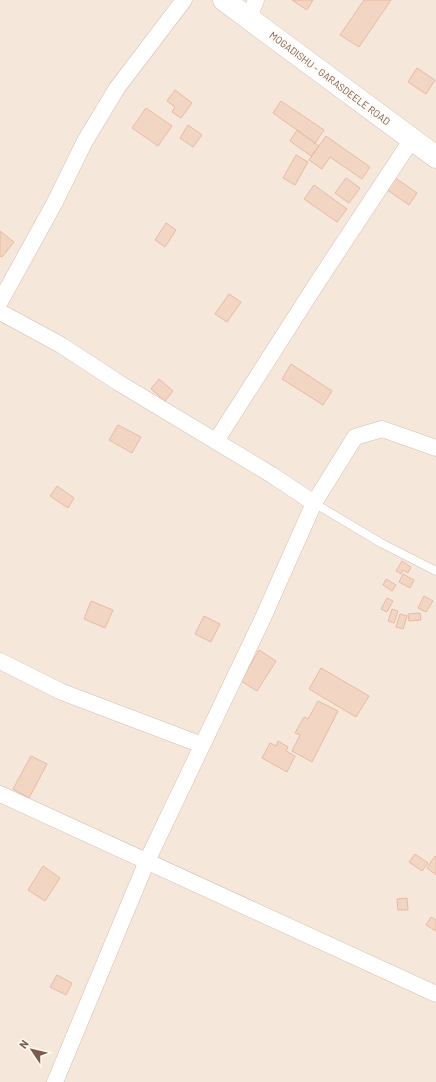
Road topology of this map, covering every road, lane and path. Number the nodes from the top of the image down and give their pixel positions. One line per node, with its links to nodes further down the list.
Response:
1 (184, 0): 6 (street)
2 (224, 0): 3 (main road, MOGADISHU - GARASDEELE ROAD)
3 (253, 9): 4 (main road, MOGADISHU - GARASDEELE ROAD)
4 (412, 139): 5 (main road, MOGADISHU - GARASDEELE ROAD); 8 (street)
5 (436, 157)
6 (0, 302)
7 (0, 312): 8 (street)
8 (216, 441): 10 (street)
9 (436, 448): 10 (street)
10 (314, 503): 11 (lane); 13 (street)
11 (436, 571)
12 (0, 661): 13 (street)
13 (202, 745): 15 (street)
14 (0, 794): 15 (street)
15 (147, 860): 16 (street); 17 (street)
16 (436, 994)
17 (55, 1082)

